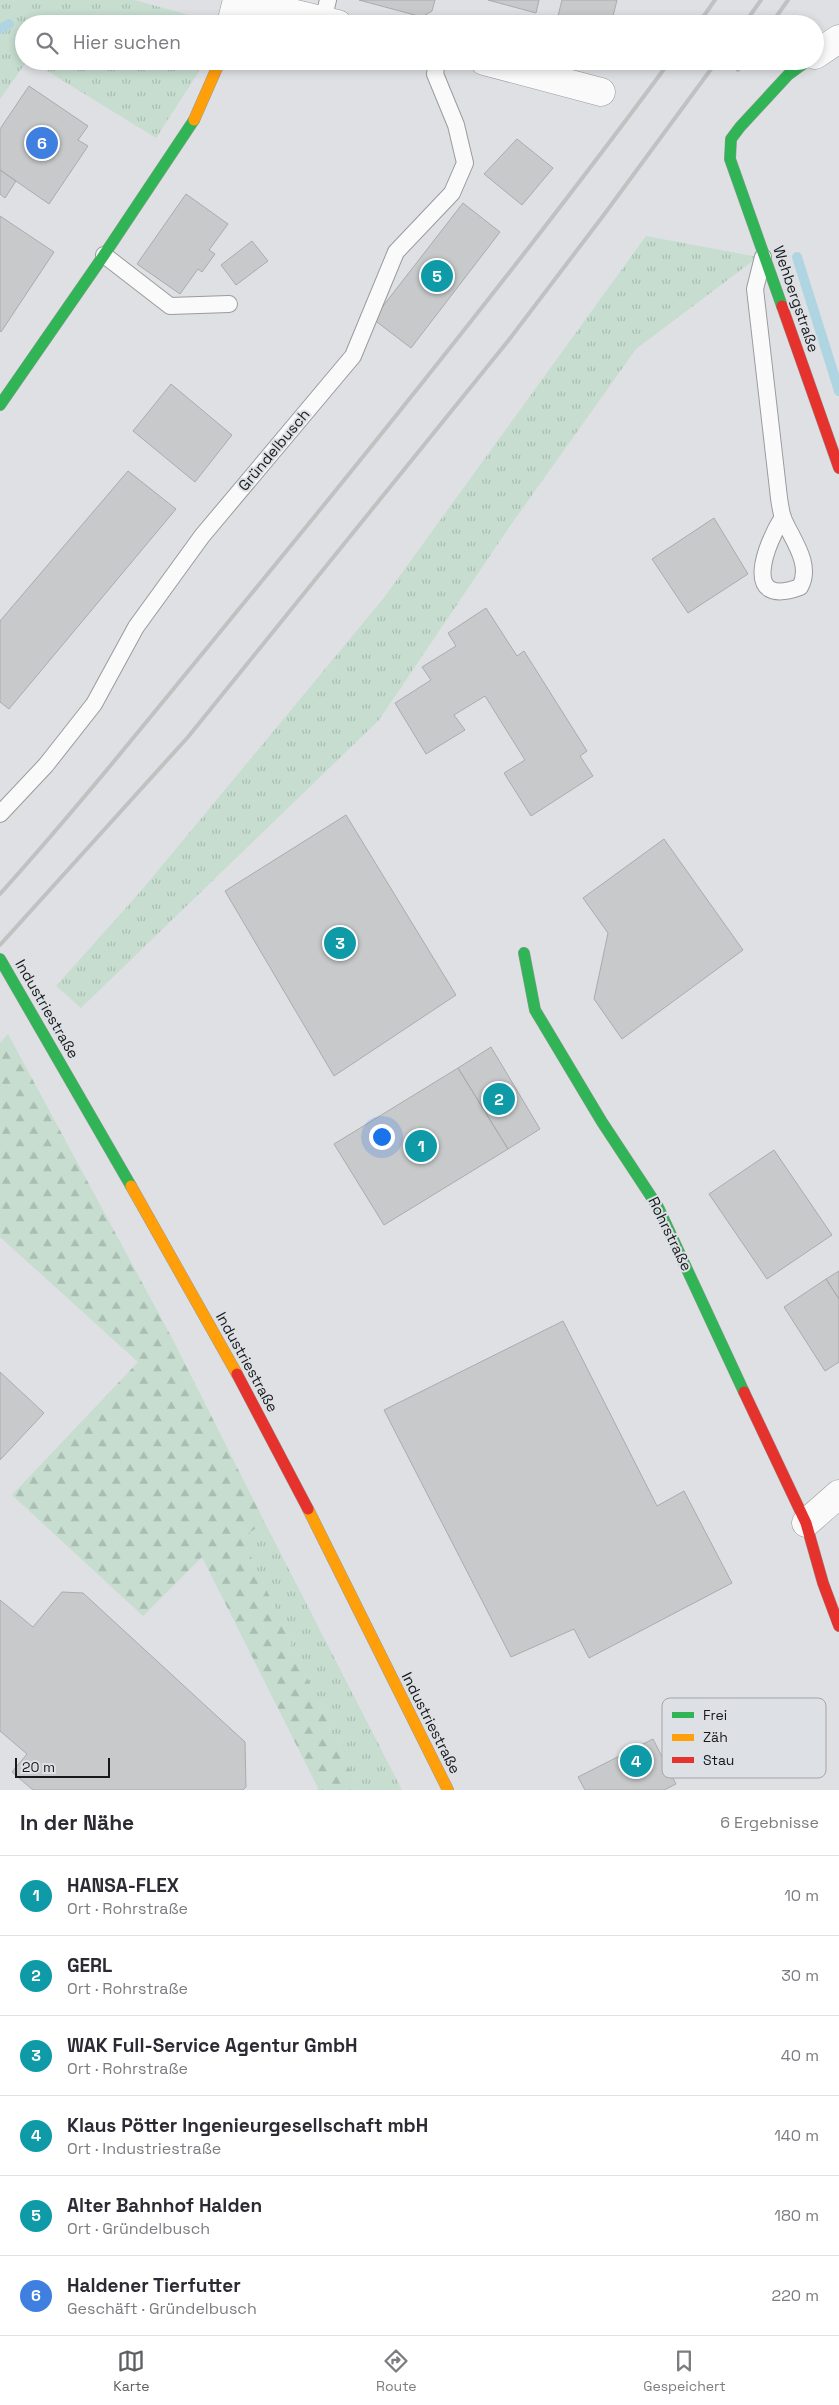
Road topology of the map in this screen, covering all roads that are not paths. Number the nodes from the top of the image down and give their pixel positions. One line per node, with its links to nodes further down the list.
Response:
1 (237, 0): 2 (street); 3 (street)
2 (233, 15)
3 (329, 15)
4 (839, 39): 5 (street)
5 (824, 50)
6 (216, 70): 12 (street)
7 (436, 70): 17 (lane, Gründelbusch)
8 (518, 70): 10 (street)
9 (795, 70): 11 (street, Wehbergstraße)
10 (601, 92)
11 (764, 252): 15 (street, Wehbergstraße); 16 (lane)
12 (104, 255): 13 (lane); 14 (street)
13 (229, 304)
14 (0, 405)
15 (839, 468)
16 (783, 517)
17 (0, 814)
18 (524, 953): 21 (street, Rohrstraße)
19 (0, 959): 23 (street, Industriestraße)
20 (839, 1494): 21 (street)
21 (806, 1523): 22 (street, Rohrstraße)
22 (839, 1626)
23 (448, 1790)

